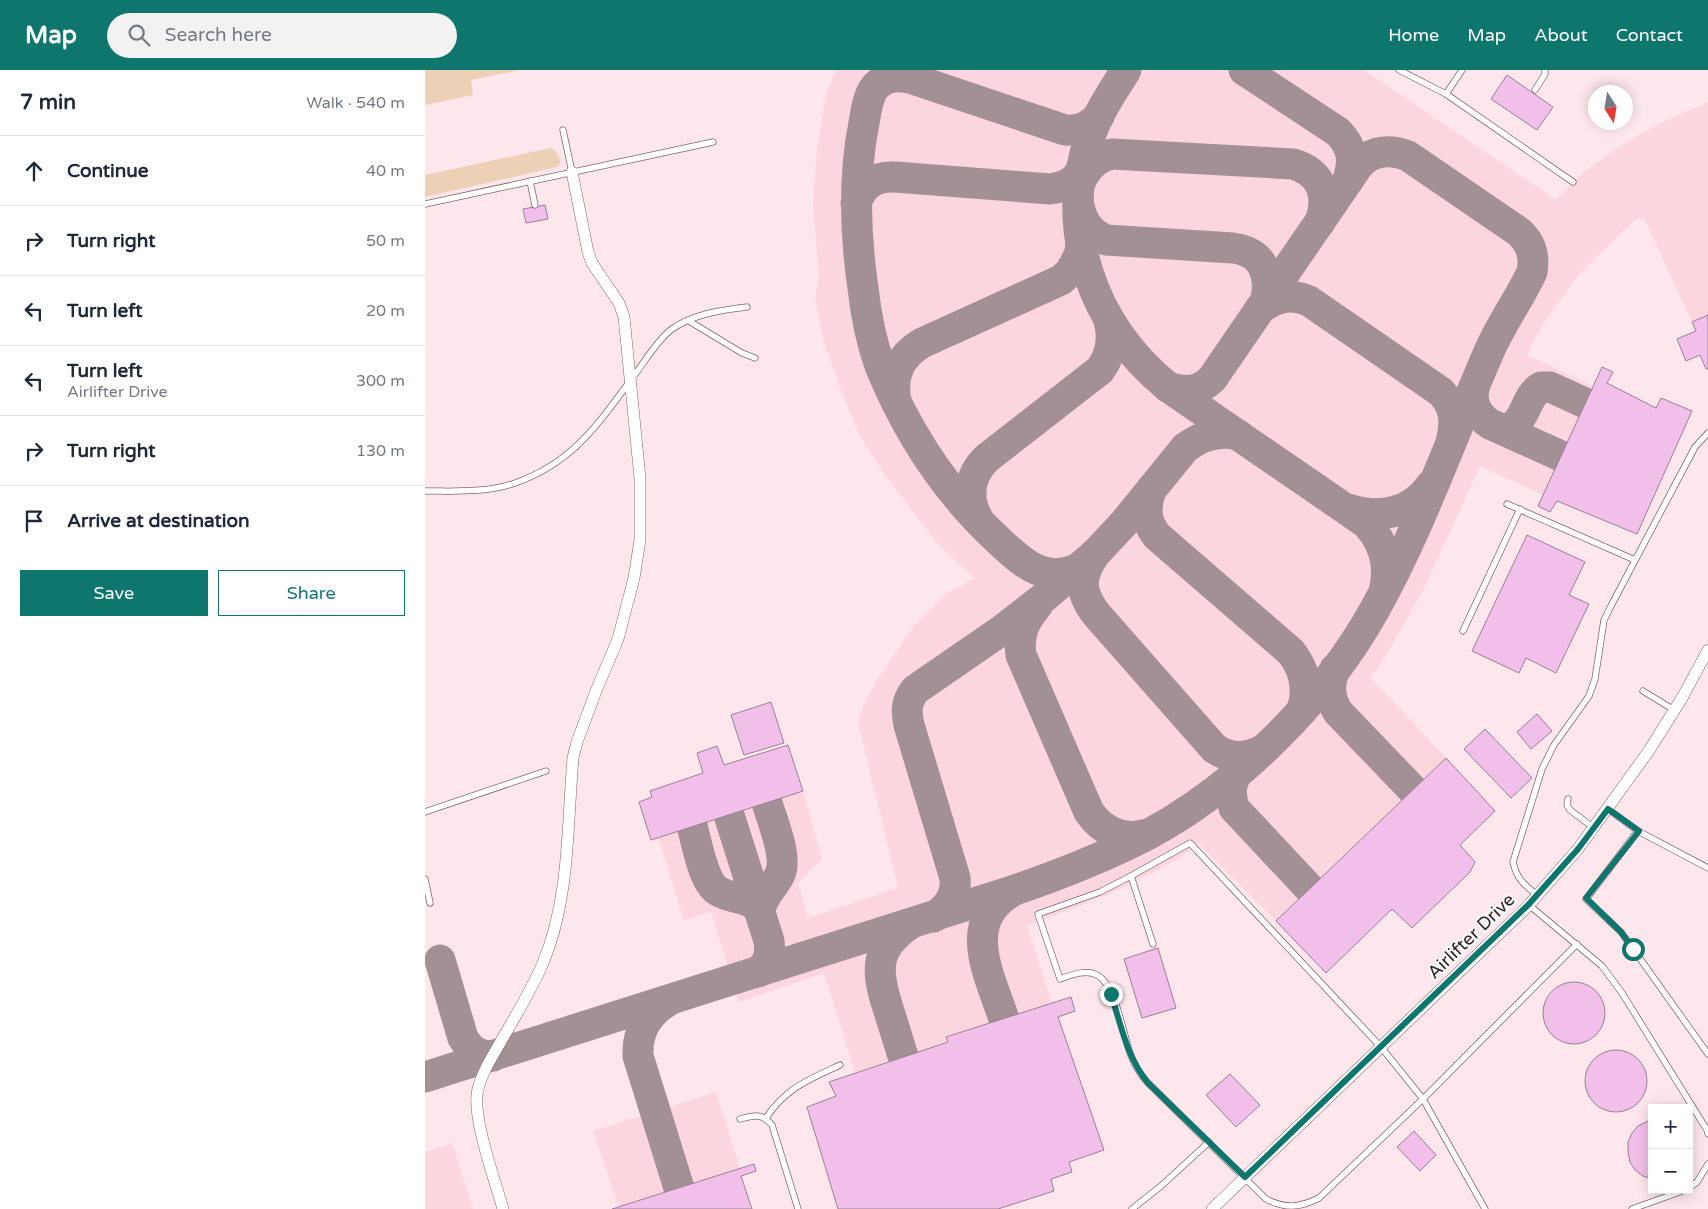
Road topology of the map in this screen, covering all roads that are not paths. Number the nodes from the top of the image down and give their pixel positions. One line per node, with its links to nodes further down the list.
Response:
1 (1399, 70): 5 (lane)
2 (1462, 70): 5 (lane)
3 (1545, 70): 4 (lane)
4 (1535, 90)
5 (1446, 94): 10 (lane)
6 (563, 130): 8 (lane)
7 (713, 142): 8 (lane)
8 (572, 172): 9 (lane); 16 (street)
9 (530, 181): 11 (lane); 12 (lane)
10 (1573, 182)
11 (425, 204)
12 (535, 205)
13 (747, 307): 14 (lane)
14 (689, 321): 15 (lane); 16 (lane)
15 (755, 358)
16 (630, 380): 18 (lane); 52 (street)
17 (1708, 432): 21 (lane)
18 (425, 491)
19 (1507, 504): 20 (lane)
20 (1520, 509): 21 (lane); 22 (lane)
21 (1635, 560): 35 (lane)
22 (1463, 630)
23 (1708, 650): 25 (street, Airlifter Drive)
24 (1643, 691): 25 (lane)
25 (1674, 710): 28 (street, Airlifter Drive)
26 (546, 771): 29 (lane)
27 (1568, 799): 30 (lane)
28 (1608, 809): 30 (street, Airlifter Drive); 31 (lane)
29 (425, 812)
30 (1594, 828): 35 (street, Airlifter Drive)
31 (1639, 831): 32 (lane); 41 (lane)
32 (1708, 868)
33 (1131, 876): 38 (lane); 40 (lane); 47 (lane)
34 (425, 879): 36 (lane)
35 (1537, 895): 37 (street, Airlifter Drive)
36 (430, 903)
37 (1529, 904): 39 (lane); 40 (street, Airlifter Drive)
38 (1153, 944)
39 (1577, 944): 43 (lane); 46 (lane)
40 (1381, 1047): 43 (lane); 49 (street, Airlifter Drive)
41 (1708, 1054)
42 (840, 1065): 44 (lane)
43 (1423, 1099): 49 (lane); 56 (lane)
44 (766, 1118): 45 (lane); 53 (lane)
45 (740, 1119)
46 (1708, 1134)
47 (1209, 1142): 49 (lane); 54 (lane)
48 (1708, 1164): 50 (lane)
49 (1245, 1177): 55 (street, Airlifter Drive)
50 (1693, 1185)
51 (1674, 1194): 57 (lane)
52 (503, 1209)
53 (797, 1209)
54 (1132, 1209)
55 (1212, 1209)
56 (1485, 1209)
57 (1632, 1209)

